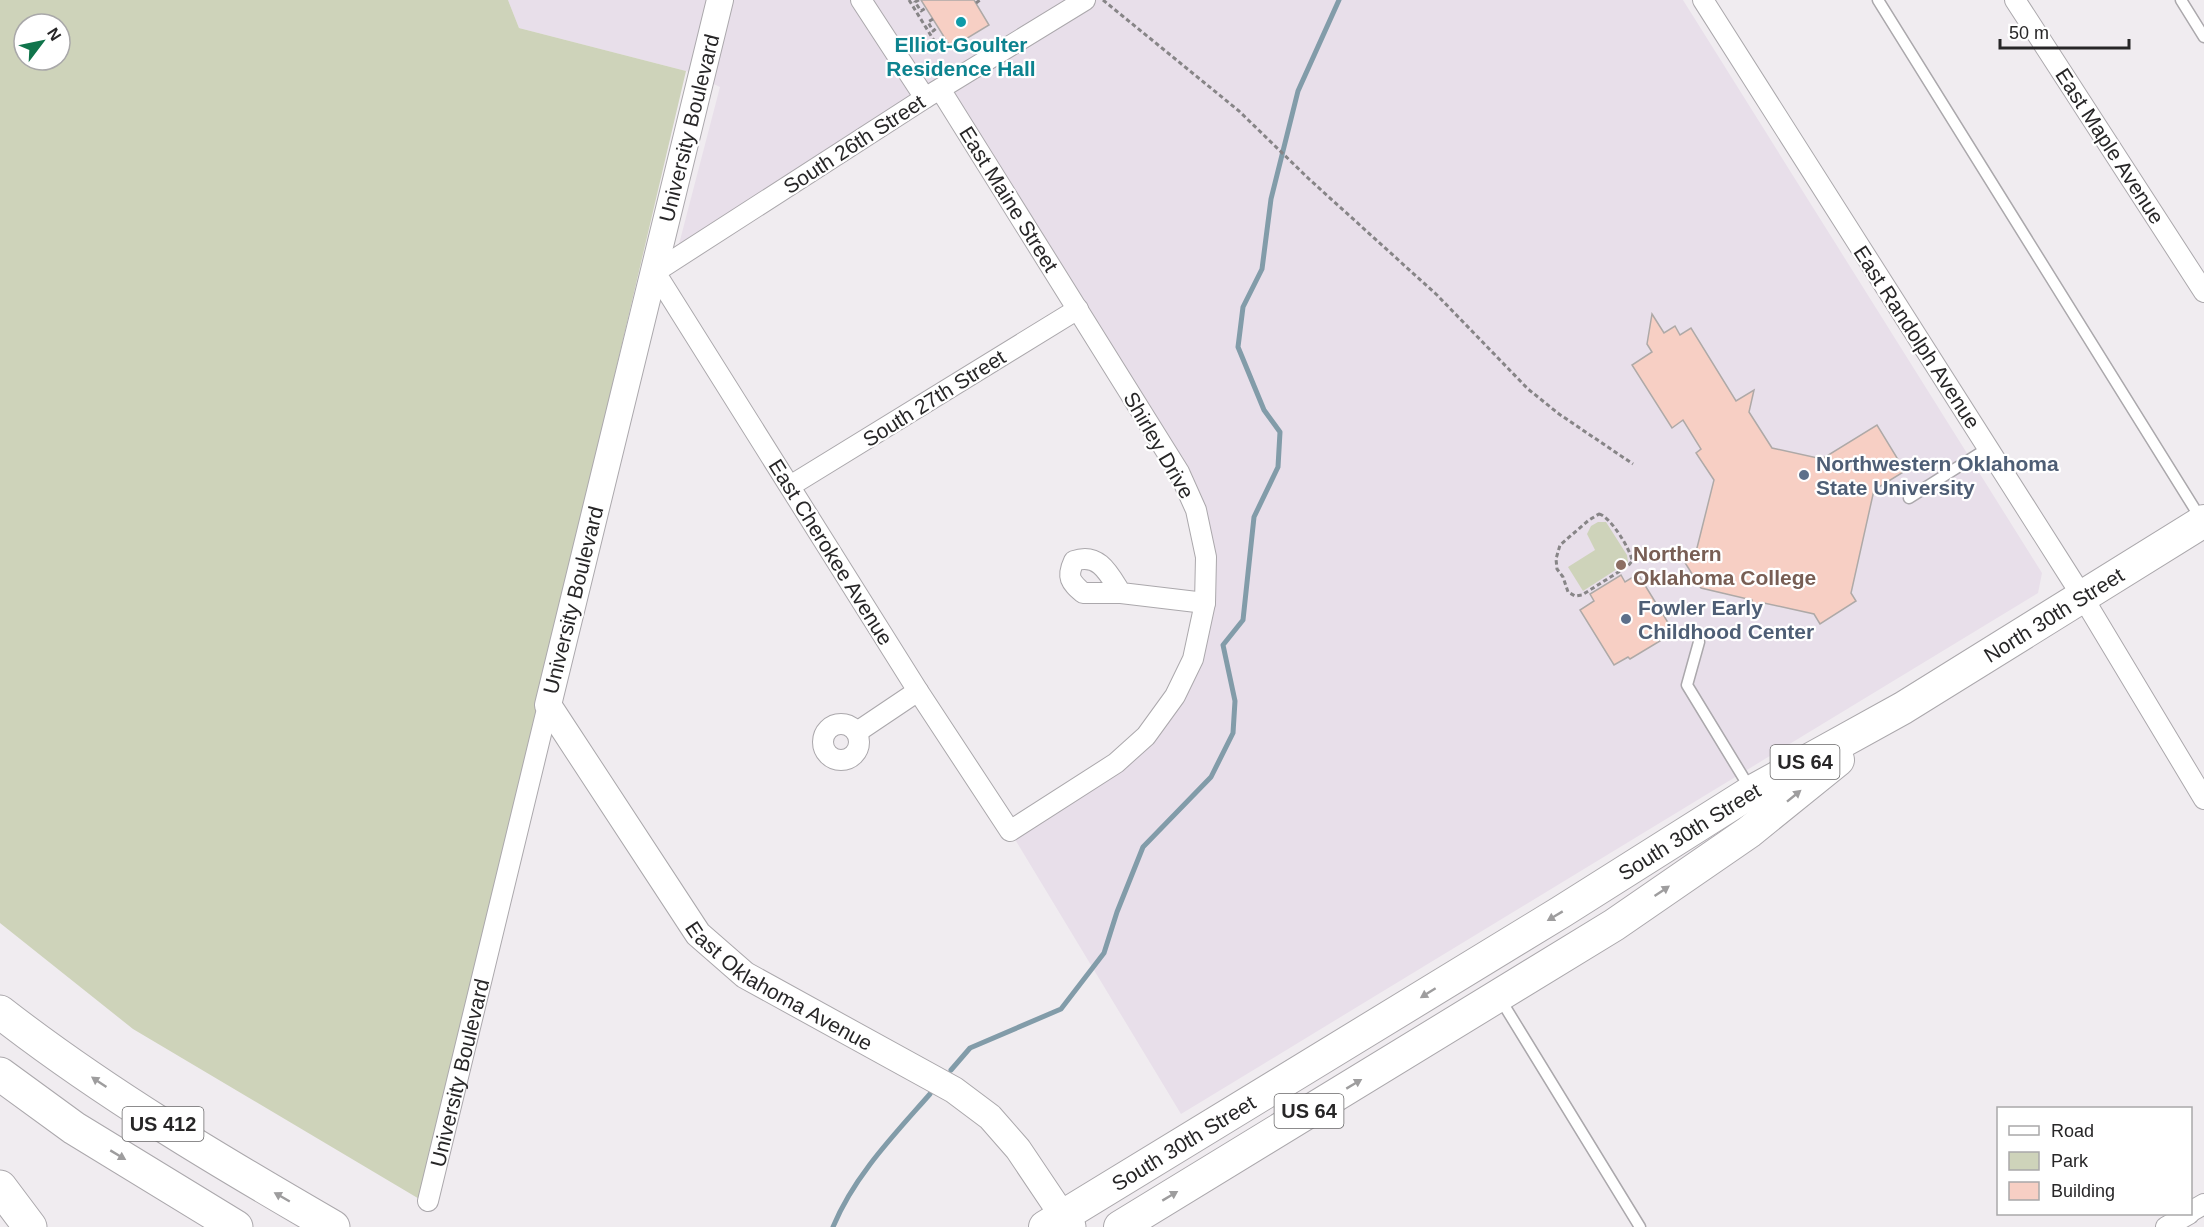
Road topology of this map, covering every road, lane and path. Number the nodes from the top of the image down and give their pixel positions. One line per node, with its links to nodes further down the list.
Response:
1 (720, 0): 23 (street, University Boulevard)
2 (861, 0): 22 (street, East Maine Street)
3 (909, 0): 13 (path)
4 (919, 0): 13 (path)
5 (980, 0): 12 (path)
6 (1085, 0): 22 (street, South 26th Street)
7 (1103, 0): 27 (path)
8 (1703, 0): 26 (street, East Randolph Avenue)
9 (1878, 0): 30 (lane)
10 (2015, 0): 24 (street, East Maple Avenue)
11 (2181, 0): 18 (lane)
12 (976, 3)
13 (916, 8): 14 (path); 16 (path)
14 (926, 8)
15 (933, 19): 16 (path)
16 (928, 27): 17 (path); 20 (path)
17 (938, 27)
18 (2204, 37)
19 (945, 39): 20 (path)
20 (939, 47): 21 (path)
21 (930, 52)
22 (933, 94): 23 (street, South 26th Street); 25 (street, East Maine Street)
23 (655, 272): 28 (street, East Cherokee Avenue); 38 (street, University Boulevard)
24 (2204, 292)
25 (1078, 309): 28 (street, South 27th Street); 35 (street, Shirley Drive)
26 (1988, 448): 29 (lane); 34 (street, East Randolph Avenue)
27 (1633, 464)
28 (790, 486): 37 (street, East Cherokee Avenue)
29 (1909, 498)
30 (2203, 521): 34 (main road, North 30th Street / US 64)
31 (1604, 582): 31 (path); 32 (path)
32 (1608, 588)
33 (1121, 593): 35 (street)
34 (2082, 596): 39 (main road, North 30th Street / US 64); 41 (street, East Randolph Avenue)
35 (1205, 603): 43 (street, Shirley Drive)
36 (1699, 642): 42 (lane)
37 (918, 691): 40 (street); 43 (street, East Cherokee Avenue)
38 (548, 705): 49 (street, University Boulevard); 51 (street, East Oklahoma Avenue)
39 (1903, 708): 42 (main road, South 30th Street / US 64)
40 (857, 732)
41 (2204, 799)
42 (1759, 805): 44 (main road, South 30th Street / US 64, one-way to 44); 45 (main road, South 30th Street / US 64, one-way to 42)
43 (1010, 831)
44 (1477, 962): 45 (main road); 51 (main road, South 30th Street / US 64, one-way to 51)
45 (1498, 996): 55 (main road, South 30th Street / US 64, one-way to 45); 56 (lane)
46 (0, 1012): 54 (highway, US 412, one-way to 46)
47 (0, 1074): 53 (highway, US 412, one-way to 53)
48 (0, 1187): 52 (highway)
49 (428, 1201)
50 (2187, 1215): 57 (street)
51 (1059, 1223)
52 (30, 1227)
53 (236, 1227)
54 (333, 1227)
55 (1120, 1227)
56 (1640, 1227)
57 (2166, 1227)

